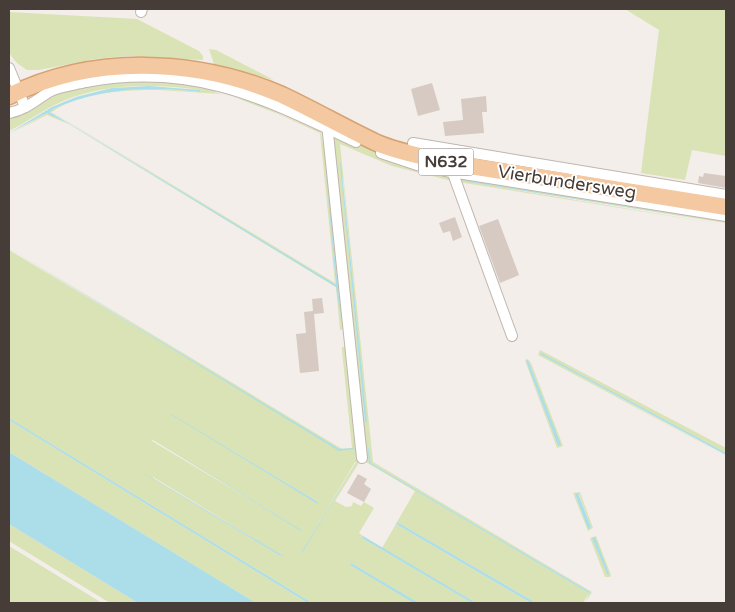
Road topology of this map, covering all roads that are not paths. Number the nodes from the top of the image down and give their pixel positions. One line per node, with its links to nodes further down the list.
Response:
1 (9, 68): 2 (street)
2 (14, 94): 3 (street); 5 (main road, Vierbundersweg / N632)
3 (25, 107): 4 (street, Vierbundersweg); 5 (street, Vierbundersweg)
4 (9, 113)
5 (327, 123): 7 (main road, Vierbundersweg / N632); 12 (street)
6 (413, 143): 7 (street, Vierbundersweg)
7 (451, 162): 8 (street, Vierbundersweg); 9 (main road, Vierbundersweg / N632); 10 (street, Vierbundersweg); 11 (street)
8 (726, 195)
9 (726, 207)
10 (726, 216)
11 (512, 336)
12 (362, 458)

